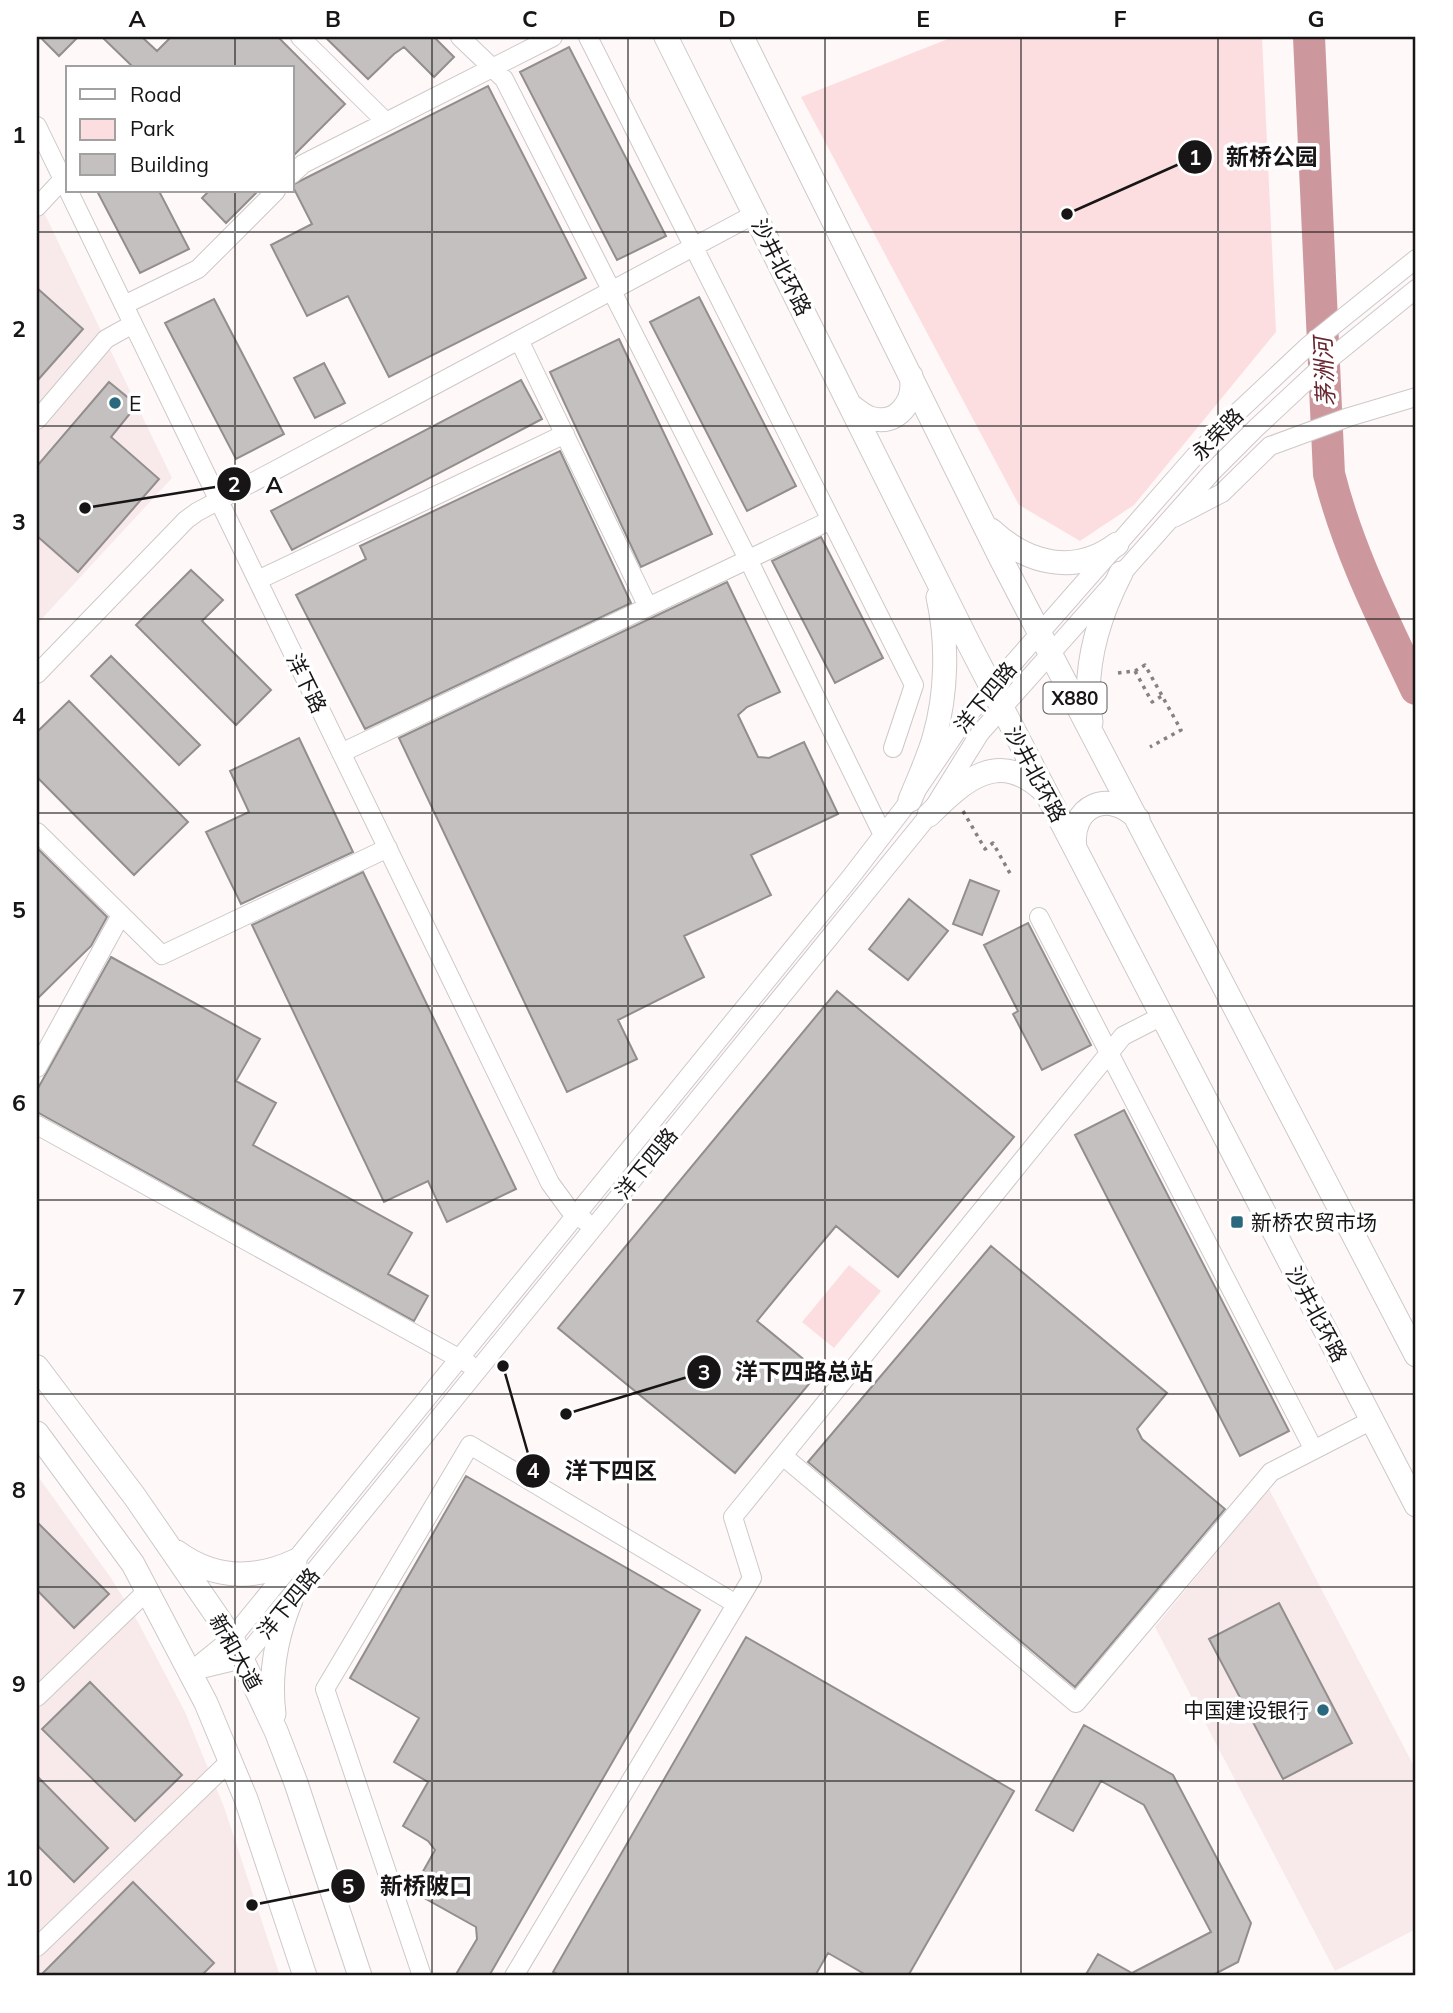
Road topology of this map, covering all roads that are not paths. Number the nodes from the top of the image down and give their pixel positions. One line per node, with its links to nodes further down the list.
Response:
1 (300, 37): 8 (street)
2 (460, 37): 7 (street)
3 (553, 37): 7 (street)
4 (589, 37): 17 (street)
5 (666, 37): 16 (main road, 沙井北环路)
6 (742, 37): 24 (main road, X880)
7 (492, 68): 8 (street); 20 (street)
8 (386, 122): 10 (street)
9 (37, 126): 11 (street, 洋下路)
10 (294, 172)
11 (63, 179): 12 (street, 洋下路); 15 (street)
12 (66, 185)
13 (69, 192): 21 (street, 洋下路)
14 (275, 192): 21 (street)
15 (37, 207)
16 (755, 214): 17 (street); 26 (main road, 沙井北环路)
17 (694, 247): 20 (street); 31 (street)
18 (1416, 259): 33 (street, 永荣路)
19 (1416, 289): 32 (street, 永荣路)
20 (612, 290): 23 (street); 34 (street)
21 (124, 305): 22 (street, 洋下路)
22 (133, 324): 27 (street); 29 (street, 洋下路)
23 (519, 340): 28 (street); 29 (street)
24 (911, 376): 26 (main road); 30 (main road, X880)
25 (1416, 397): 32 (street)
26 (851, 406): 35 (main road, 沙井北环路)
27 (37, 420)
28 (565, 434): 37 (street); 38 (street)
29 (219, 502): 37 (street, 洋下路); 41 (street)
30 (979, 515): 33 (main road); 39 (main road, X880)
31 (831, 520): 34 (street); 44 (street)
32 (1167, 521): 36 (street, 永荣路)
33 (1118, 544): 39 (street, 永荣路)
34 (748, 559): 38 (street); 51 (street)
35 (932, 570): 42 (main road, 沙井北环路); 47 (main road)
36 (1121, 573): 40 (street, 永荣路); 43 (main road)
37 (258, 580): 45 (street, 洋下路)
38 (648, 607): 45 (street)
39 (1040, 631): 40 (main road, X880); 42 (street, 洋下四路)
40 (1051, 653): 42 (street, 洋下四路); 43 (main road, X880)
41 (37, 673)
42 (997, 698): 46 (main road, 沙井北环路); 47 (street, 洋下四路); 48 (street, 洋下四路)
43 (1093, 732): 49 (main road, X880)
44 (893, 748)
45 (341, 753): 52 (street, 洋下路)
46 (1046, 793): 48 (main road); 53 (main road, 沙井北环路)
47 (910, 800): 51 (street, 洋下四路)
48 (929, 814): 61 (street, 洋下四路)
49 (1138, 819): 53 (main road); 62 (main road, X880)
50 (37, 832): 54 (street)
51 (883, 835): 60 (street, 洋下四路)
52 (388, 848): 54 (street); 60 (street, 洋下路)
53 (1074, 848): 56 (main road, 沙井北环路)
54 (121, 915): 58 (street)
55 (1039, 917): 57 (street)
56 (1162, 1016): 57 (street); 66 (main road, 沙井北环路)
57 (1110, 1053): 68 (street); 69 (street)
58 (37, 1068)
59 (37, 1125): 63 (street)
60 (576, 1215): 61 (street, 洋下路); 63 (street, 洋下四路)
61 (593, 1228): 65 (street, 洋下四路)
62 (1416, 1355)
63 (460, 1359): 65 (street); 72 (street, 洋下四路)
64 (37, 1367): 71 (main road, 新和大道)
65 (478, 1369): 74 (street, 洋下四路)
66 (1372, 1420): 68 (street); 70 (main road, 沙井北环路)
67 (40, 1444): 73 (main road)
68 (1314, 1450): 69 (street)
69 (783, 1456): 75 (street)
70 (1416, 1505)
71 (166, 1542): 72 (main road); 76 (main road, 新和大道)
72 (295, 1561): 76 (street, 洋下四路)
73 (148, 1591): 78 (main road); 79 (street)
74 (291, 1600): 77 (street, 洋下四路); 80 (main road)
75 (736, 1604): 85 (street); 86 (street)
76 (232, 1639): 77 (main road, 新和大道); 78 (street, 洋下四路)
77 (243, 1659): 78 (street, 洋下四路); 80 (main road, 新和大道)
78 (190, 1672): 81 (main road)
79 (37, 1697)
80 (281, 1744): 84 (main road, 新和大道)
81 (231, 1760): 82 (street); 83 (main road)
82 (37, 1947)
83 (305, 1976)
84 (360, 1976)
85 (422, 1976)
86 (514, 1976)

